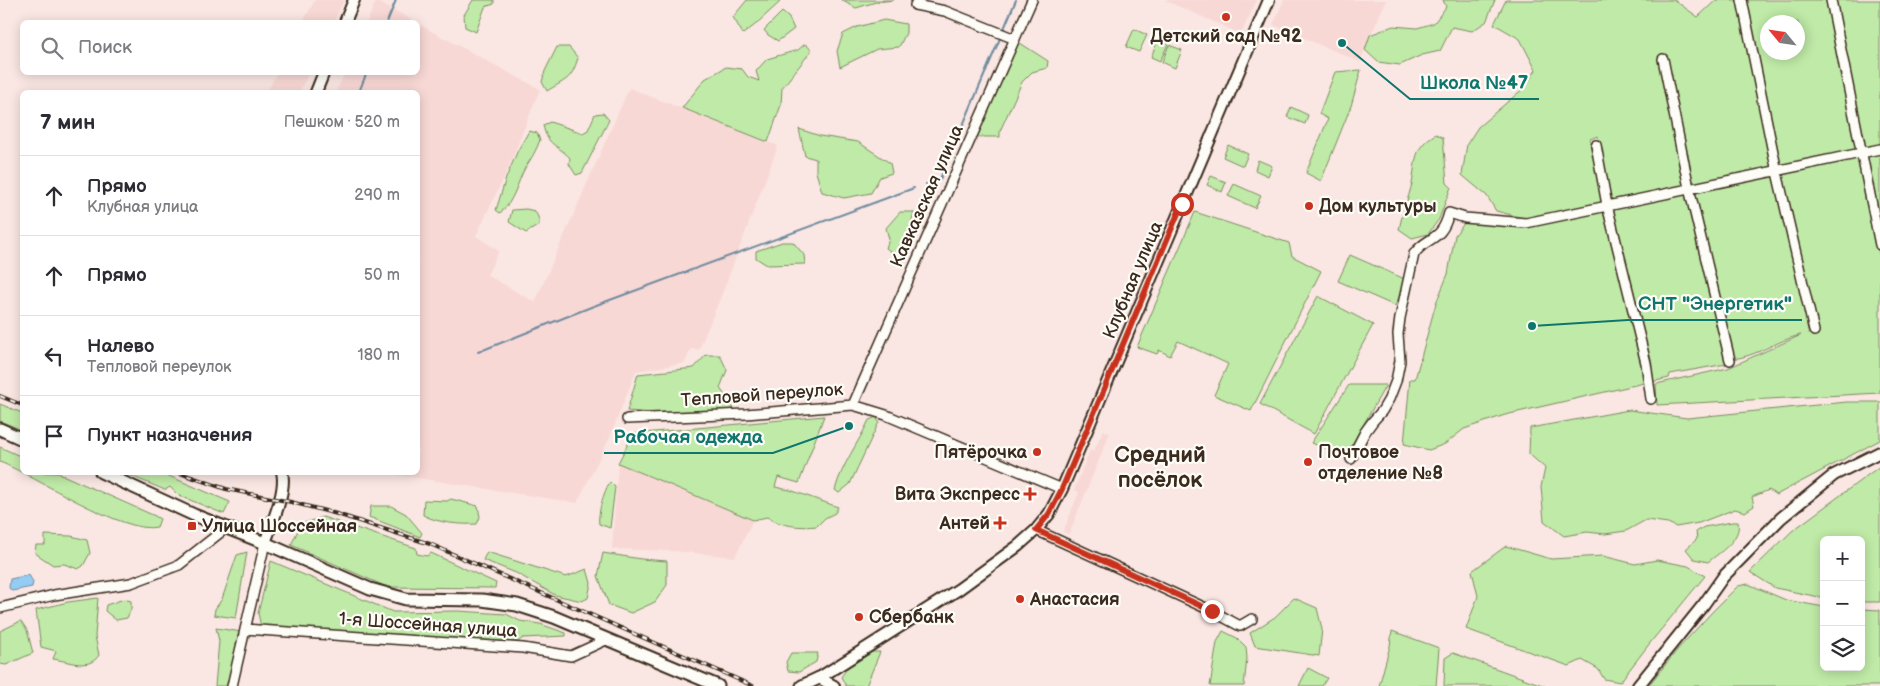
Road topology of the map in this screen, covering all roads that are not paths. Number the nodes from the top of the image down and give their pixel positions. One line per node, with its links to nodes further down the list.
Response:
1 (354, 0): 7 (street)
2 (918, 0): 8 (street)
3 (1032, 0): 8 (street, Кавказская улица)
4 (1269, 0): 30 (street, Клубная улица)
5 (1742, 0): 15 (street)
6 (1830, 0): 14 (street)
7 (346, 20)
8 (1012, 38): 22 (street, Кавказская улица)
9 (1663, 59): 16 (street)
10 (323, 75): 11 (street)
11 (317, 90)
12 (1596, 145): 17 (street)
13 (1880, 149): 14 (street)
14 (1863, 153): 15 (street); 18 (street)
15 (1777, 172): 16 (street); 19 (street)
16 (1689, 188): 17 (street); 20 (street)
17 (1607, 205): 21 (street); 27 (street)
18 (1880, 245)
19 (1814, 331)
20 (1730, 360)
21 (1651, 399)
22 (853, 405): 23 (street, Тепловой переулок); 30 (street, Тепловой переулок)
23 (627, 419)
24 (0, 430): 25 (main road)
25 (20, 438)
26 (1880, 452): 43 (street)
27 (1350, 459)
28 (108, 475): 31 (main road)
29 (283, 475): 33 (street)
30 (1062, 489): 32 (street, Клубная улица)
31 (226, 528): 33 (main road); 34 (street)
32 (1036, 530): 35 (street); 38 (street, Клубная улица)
33 (265, 543): 36 (street); 37 (main road)
34 (0, 608)
35 (1252, 619)
36 (245, 629): 37 (street, 1-я Шоссейная улица); 39 (street)
37 (606, 640): 40 (main road)
38 (819, 678): 41 (main road); 42 (street)
39 (232, 686)
40 (718, 686)
41 (802, 686)
42 (834, 686)
43 (1638, 686)

